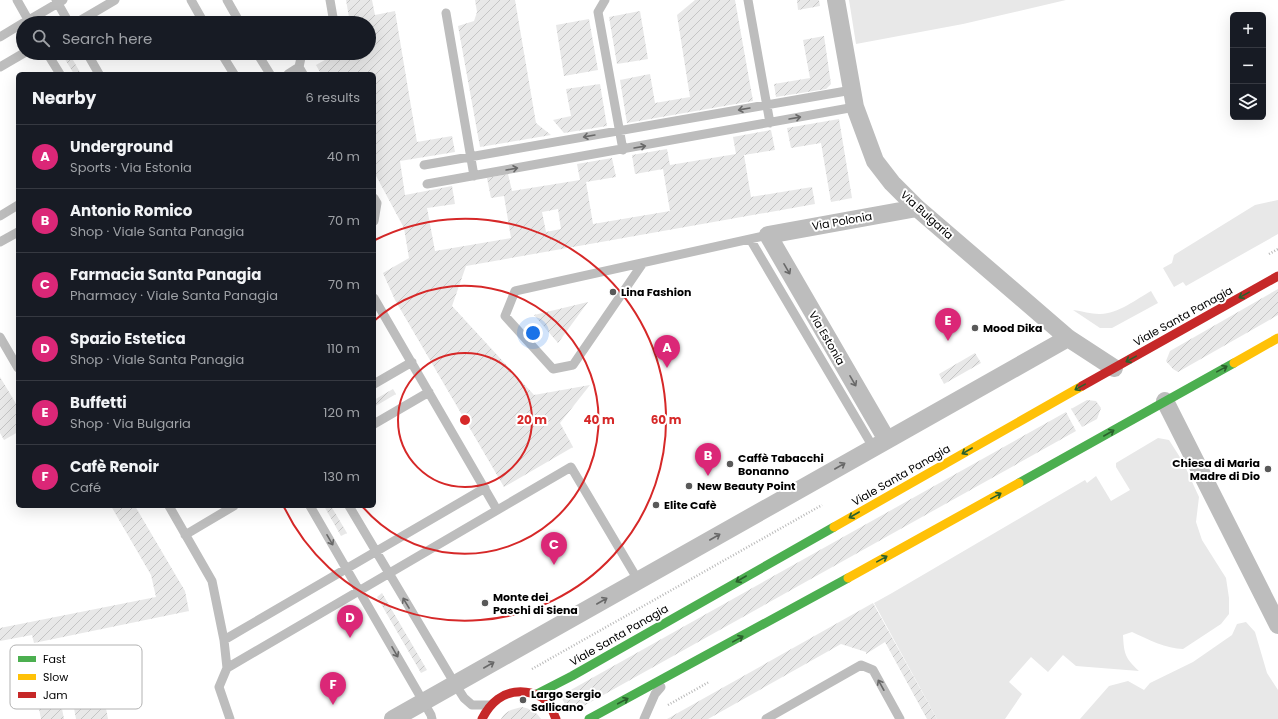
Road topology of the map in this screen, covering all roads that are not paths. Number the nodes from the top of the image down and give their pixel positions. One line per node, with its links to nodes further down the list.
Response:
1 (17, 0): 11 (lane)
2 (115, 0): 14 (lane)
3 (191, 0): 15 (lane)
4 (226, 0): 16 (lane)
5 (330, 0): 17 (lane)
6 (606, 0): 35 (lane)
7 (748, 0): 33 (lane)
8 (836, 0): 32 (street, Via Bulgaria)
9 (59, 1): 12 (lane); 13 (lane)
10 (446, 13): 37 (lane)
11 (24, 16)
12 (35, 16)
13 (66, 16)
14 (88, 16)
15 (200, 16)
16 (236, 16)
17 (333, 16)
18 (16, 28): 19 (lane)
19 (0, 37)
20 (16, 58): 26 (lane)
21 (51, 60): 28 (lane)
22 (91, 60): 29 (lane)
23 (225, 60): 30 (lane)
24 (261, 60): 31 (lane)
25 (302, 60): 27 (lane)
26 (0, 67)
27 (301, 71)
28 (59, 72)
29 (98, 72)
30 (233, 72)
31 (269, 72)
32 (853, 99): 33 (lane); 34 (lane, one-way to 32); 42 (street, Via Bulgaria)
33 (766, 105): 34 (lane); 35 (lane, one-way to 35)
34 (770, 123): 36 (lane, one-way to 34)
35 (619, 131): 36 (lane); 37 (lane, one-way to 37)
36 (622, 150): 39 (lane, one-way to 36)
37 (470, 156): 38 (lane); 39 (lane)
38 (424, 165)
39 (474, 176): 40 (lane)
40 (427, 184)
41 (16, 206): 43 (lane)
42 (917, 208): 45 (street, Via Polonia); 52 (street, Via Bulgaria)
43 (0, 216)
44 (16, 233): 47 (lane)
45 (768, 235): 46 (lane); 61 (street, Via Estonia, one-way to 61)
46 (750, 239): 48 (lane); 61 (lane)
47 (0, 242)
48 (644, 263): 48 (lane)
49 (1278, 276): 56 (main road, Viale Santa Panagia, one-way to 56)
50 (376, 301): 54 (lane)
51 (0, 337): 55 (lane)
52 (1068, 338): 56 (street, Via Bulgaria); 61 (street)
53 (1278, 338): 59 (main road, one-way to 53)
54 (412, 362): 57 (lane); 58 (lane)
55 (16, 365)
56 (1114, 368): 79 (main road, Viale Santa Panagia, one-way to 79)
57 (376, 383)
58 (429, 392): 60 (lane); 62 (lane)
59 (1165, 401): 74 (street); 77 (main road, one-way to 59)
60 (376, 423)
61 (880, 443): 72 (street, one-way to 61)
62 (485, 488): 67 (lane); 69 (lane)
63 (170, 508): 68 (lane)
64 (231, 508): 68 (lane)
65 (311, 508): 70 (lane, one-way to 70)
66 (351, 508): 69 (lane)
67 (497, 510): 71 (lane); 72 (lane)
68 (185, 535): 75 (lane)
69 (376, 552): 70 (lane); 71 (lane)
70 (347, 569): 73 (lane); 75 (lane)
71 (389, 573): 73 (lane); 78 (lane, one-way to 71)
72 (638, 580): 78 (street, one-way to 72)
73 (360, 590): 76 (lane); 80 (lane, one-way to 80)
74 (1278, 625)
75 (224, 640): 76 (lane)
76 (227, 668): 82 (lane)
77 (673, 675): 87 (main road, one-way to 77); 88 (lane)
78 (455, 684): 80 (street); 81 (lane)
79 (535, 695): 81 (main road); 86 (main road)
80 (424, 702): 83 (street); 84 (lane)
81 (490, 705): 85 (main road)
82 (230, 719)
83 (393, 719)
84 (432, 719)
85 (482, 719)
86 (556, 719)
87 (589, 719)
88 (644, 719)
89 (766, 719): 90 (lane, one-way to 89)
90 (900, 719)

